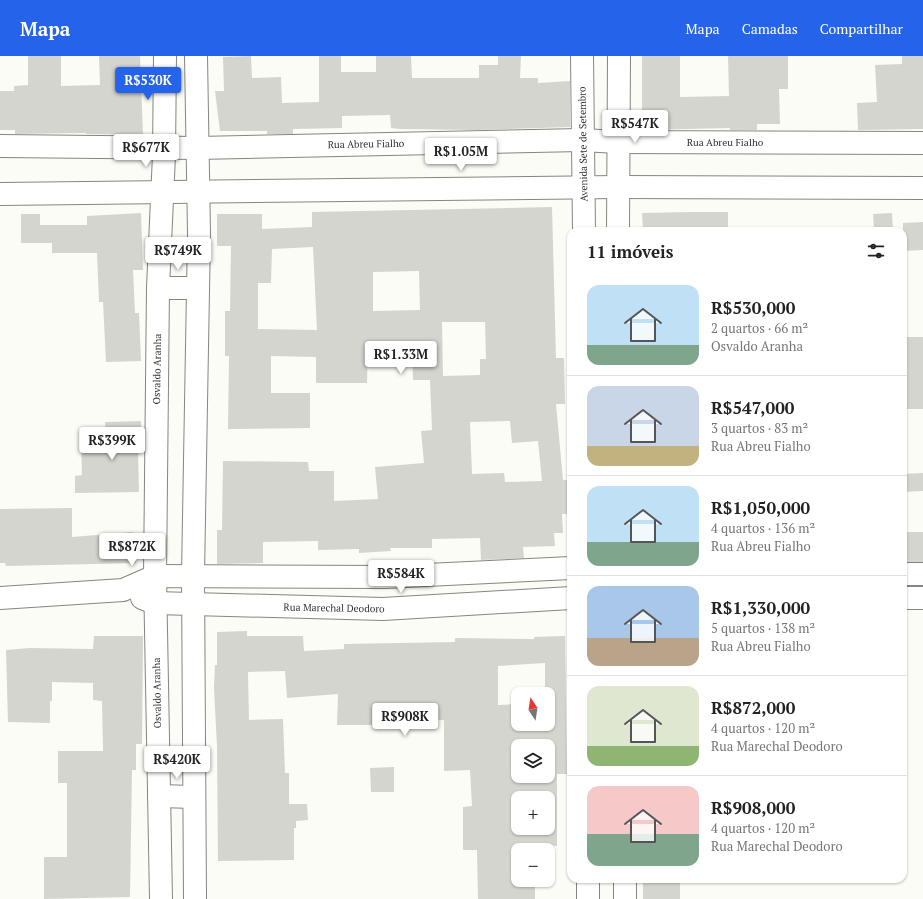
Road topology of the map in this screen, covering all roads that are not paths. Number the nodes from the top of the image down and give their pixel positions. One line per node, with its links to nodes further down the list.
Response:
1 (165, 56): 9 (street, Osvaldo Aranha)
2 (196, 56): 10 (street)
3 (582, 56): 5 (street, Avenida Sete de Setembro)
4 (619, 56): 6 (street)
5 (582, 140): 6 (street, Rua Abreu Fialho); 10 (street, Rua Abreu Fialho); 13 (street, Avenida Sete de Setembro)
6 (618, 142): 7 (street, Rua Abreu Fialho); 12 (street)
7 (923, 143)
8 (0, 146): 9 (street, Rua Abreu Fialho)
9 (164, 151): 10 (street, Rua Abreu Fialho); 11 (street, Osvaldo Aranha)
10 (198, 152): 15 (street)
11 (162, 187): 15 (street); 16 (street); 19 (street, Osvaldo Aranha)
12 (617, 187): 13 (street); 14 (street); 18 (street)
13 (583, 188): 15 (street); 17 (street, Avenida Sete de Setembro)
14 (923, 188)
15 (198, 189): 20 (street)
16 (0, 194)
17 (584, 227)
18 (618, 227)
19 (158, 288): 20 (street); 25 (street, Osvaldo Aranha)
20 (198, 288): 24 (street)
21 (567, 568): 26 (street, Rua Marechal Deodoro)
22 (907, 574): 23 (street)
23 (923, 574)
24 (193, 575): 25 (street, Rua Marechal Deodoro); 26 (street, Rua Marechal Deodoro); 33 (street)
25 (155, 576): 27 (street, Rua Marechal Deodoro); 32 (street, Osvaldo Aranha)
26 (385, 577): 34 (street)
27 (123, 590): 28 (street, Rua Marechal Deodoro); 32 (street, Rua Marechal Deodoro)
28 (0, 598)
29 (567, 598): 34 (street, Rua Marechal Deodoro)
30 (907, 598): 31 (street)
31 (923, 598)
32 (155, 603): 33 (street, Rua Marechal Deodoro); 35 (street, Osvaldo Aranha)
33 (193, 604): 34 (street, Rua Marechal Deodoro); 36 (street)
34 (383, 609)
35 (159, 796): 36 (street); 39 (street, Osvaldo Aranha)
36 (194, 798): 40 (street)
37 (588, 883): 41 (street)
38 (625, 883): 42 (street)
39 (161, 899)
40 (195, 899)
41 (588, 899)
42 (625, 899)

